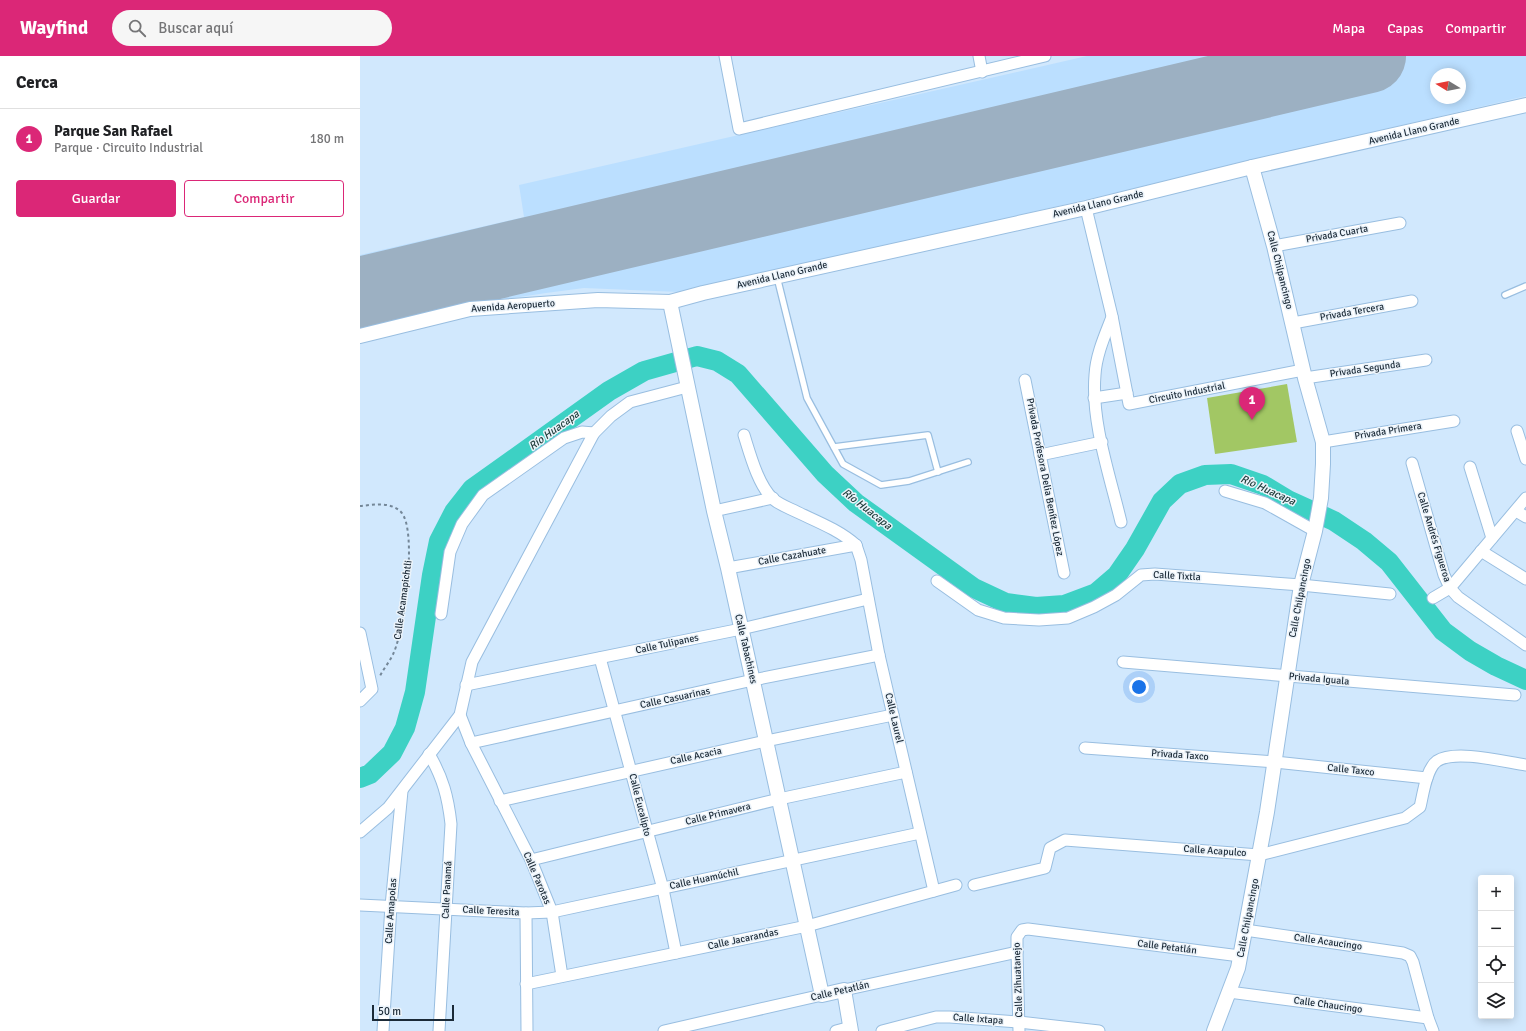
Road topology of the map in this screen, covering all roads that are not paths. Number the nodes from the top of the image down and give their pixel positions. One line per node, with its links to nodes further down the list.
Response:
1 (725, 56): 4 (street)
2 (979, 56): 4 (street)
3 (1045, 56): 4 (street)
4 (982, 72)
5 (1526, 106): 6 (street, Avenida Llano Grande)
6 (1252, 167): 7 (street, Avenida Llano Grande); 9 (street, Calle Chilpancingo)
7 (1086, 208): 10 (street, Avenida Llano Grande); 15 (street)
8 (1400, 223): 9 (street, Privada Cuarta)
9 (1274, 246): 16 (street, Calle Chilpancingo)
10 (776, 276): 14 (street, Avenida Llano Grande); 30 (lane)
11 (1526, 286): 12 (lane)
12 (1505, 295)
13 (1412, 301): 16 (street, Privada Tercera)
14 (670, 302): 17 (street, Avenida Aeropuerto); 21 (street, Calle Tabachines)
15 (1112, 316): 22 (street); 23 (street)
16 (1293, 323): 19 (street, Calle Chilpancingo)
17 (360, 336)
18 (1426, 360): 19 (street, Privada Segunda)
19 (1304, 374): 22 (street, Circuito Industrial); 29 (street, Calle Chilpancingo)
20 (1026, 380): 31 (street, Privada Profesora Delia Benítez López)
21 (687, 383): 26 (street); 41 (street, Calle Tabachines)
22 (1127, 393): 23 (street)
23 (1094, 398): 28 (street)
24 (1454, 421): 29 (street, Privada Primera)
25 (1516, 430): 32 (street)
26 (594, 433): 57 (street); 66 (street)
27 (744, 435): 38 (street)
28 (1102, 442): 31 (street); 43 (street)
29 (1323, 442): 44 (street, Calle Chilpancingo)
30 (834, 447): 36 (lane); 36 (lane)
31 (1040, 456): 49 (street, Privada Profesora Delia Benítez López)
32 (1526, 458)
33 (968, 462): 36 (lane)
34 (1412, 463): 53 (street, Calle Andrés Figueroa)
35 (1470, 467): 45 (street)
36 (938, 472)
37 (1225, 491): 44 (street)
38 (773, 498): 41 (street); 46 (street)
39 (1526, 498): 40 (street)
40 (1516, 510): 42 (street); 45 (street)
41 (714, 512): 48 (street, Calle Tabachines)
42 (1526, 517)
43 (1120, 522)
44 (1315, 531): 52 (street, Calle Chilpancingo)
45 (1492, 538): 47 (street)
46 (856, 545): 48 (street, Calle Cazahuate); 56 (street, Calle Laurel)
47 (1481, 552): 50 (street); 53 (street)
48 (728, 568): 58 (street, Calle Tabachines)
49 (1064, 573)
50 (1526, 579)
51 (937, 581): 52 (street, Calle Tixtla)
52 (1301, 585): 54 (street, Calle Tixtla); 64 (street, Calle Chilpancingo)
53 (1450, 588): 55 (street); 60 (street, Calle Andrés Figueroa)
54 (1390, 594)
55 (1433, 598)
56 (868, 599): 58 (street, Calle Tulipanes); 61 (street, Calle Laurel)
57 (441, 614)
58 (741, 629): 62 (street, Calle Tulipanes); 65 (street, Calle Tabachines)
59 (360, 633): 68 (street)
60 (1524, 641)
61 (879, 655): 65 (street, Calle Casuarinas); 71 (street, Calle Laurel)
62 (600, 658): 66 (street, Calle Tulipanes); 69 (street, Calle Eucalipto)
63 (1124, 662): 64 (street, Privada Iguala)
64 (1287, 676): 67 (street, Privada Iguala); 76 (street, Calle Chilpancingo)
65 (753, 680): 69 (street, Calle Casuarinas); 72 (street, Calle Tabachines)
66 (466, 685): 70 (street)
67 (1515, 695)
68 (360, 701)
69 (615, 711): 73 (street, Calle Casuarinas); 78 (street, Calle Eucalipto)
70 (460, 715): 73 (street, Calle Parotas); 75 (street)
71 (893, 715): 72 (street, Calle Acacia); 79 (street, Calle Laurel)
72 (766, 740): 78 (street, Calle Acacia); 82 (street, Calle Tabachines)
73 (471, 743): 83 (street, Calle Parotas)
74 (1085, 748): 76 (street, Privada Taxco)
75 (429, 754): 81 (street); 96 (street, Calle Panamá)
76 (1275, 762): 80 (street, Calle Taxco); 87 (street, Calle Chilpancingo)
77 (1526, 765): 80 (street, Calle Acapulco)
78 (631, 770): 83 (street, Calle Acacia); 84 (street, Calle Eucalipto)
79 (906, 772): 82 (street, Calle Primavera); 86 (street, Calle Laurel)
80 (1427, 778): 87 (street, Calle Acapulco)
81 (402, 790): 85 (street); 95 (street, Calle Amapolas)
82 (779, 799): 84 (street, Calle Primavera); 89 (street, Calle Tabachines)
83 (500, 801): 88 (street, Calle Parotas)
84 (647, 831): 88 (street, Calle Primavera); 92 (street, Calle Eucalipto)
85 (360, 832)
86 (920, 833): 89 (street, Calle Huamúchil); 93 (street, Calle Laurel)
87 (1259, 855): 91 (street, Calle Acapulco); 101 (street, Calle Chilpancingo)
88 (531, 860): 97 (street, Calle Parotas)
89 (792, 860): 92 (street, Calle Huamúchil); 99 (street, Calle Tabachines)
90 (956, 885): 93 (street, Calle Jacarandas)
91 (974, 885)
92 (663, 888): 97 (street, Calle Huamúchil); 103 (street, Calle Eucalipto)
93 (934, 891): 99 (street, Calle Jacarandas)
94 (360, 905): 95 (street, Calle Teresita)
95 (390, 906): 96 (street, Calle Teresita); 113 (street, Calle Amapolas)
96 (446, 909): 98 (street, Calle Teresita); 114 (street, Calle Panamá)
97 (552, 912): 98 (street, Calle Parotas); 105 (street)
98 (526, 914): 106 (street)
99 (807, 926): 103 (street, Calle Jacarandas); 109 (street, Calle Tabachines)
100 (1022, 930): 102 (street, Calle Zihuatanejo); 104 (street, Calle Petatlán)
101 (1245, 930): 104 (street, Calle Chilpancingo); 110 (street, Calle Acaucingo)
102 (1017, 952): 107 (street, Calle Petatlán); 111 (street, Calle Zihuatanejo)
103 (676, 953): 105 (street, Calle Jacarandas)
104 (1240, 956): 108 (street, Calle Chilpancingo)
105 (562, 976): 106 (street, Calle Jacarandas)
106 (526, 984): 115 (street)
107 (844, 990): 109 (street, Calle Petatlán); 112 (street)
108 (1229, 992): 110 (street, Calle Chaucingo); 120 (street, Calle Chilpancingo)
109 (822, 995): 116 (street, Calle Petatlán)
110 (1428, 1018): 121 (street)
111 (1019, 1026): 118 (street, Calle Ixtapa); 119 (street, Calle Ixtapa)
112 (851, 1029): 117 (street)
113 (383, 1031)
114 (439, 1031)
115 (527, 1031)
116 (664, 1031)
117 (836, 1031)
118 (882, 1031)
119 (1098, 1031)
120 (1214, 1031)
121 (1433, 1031)

